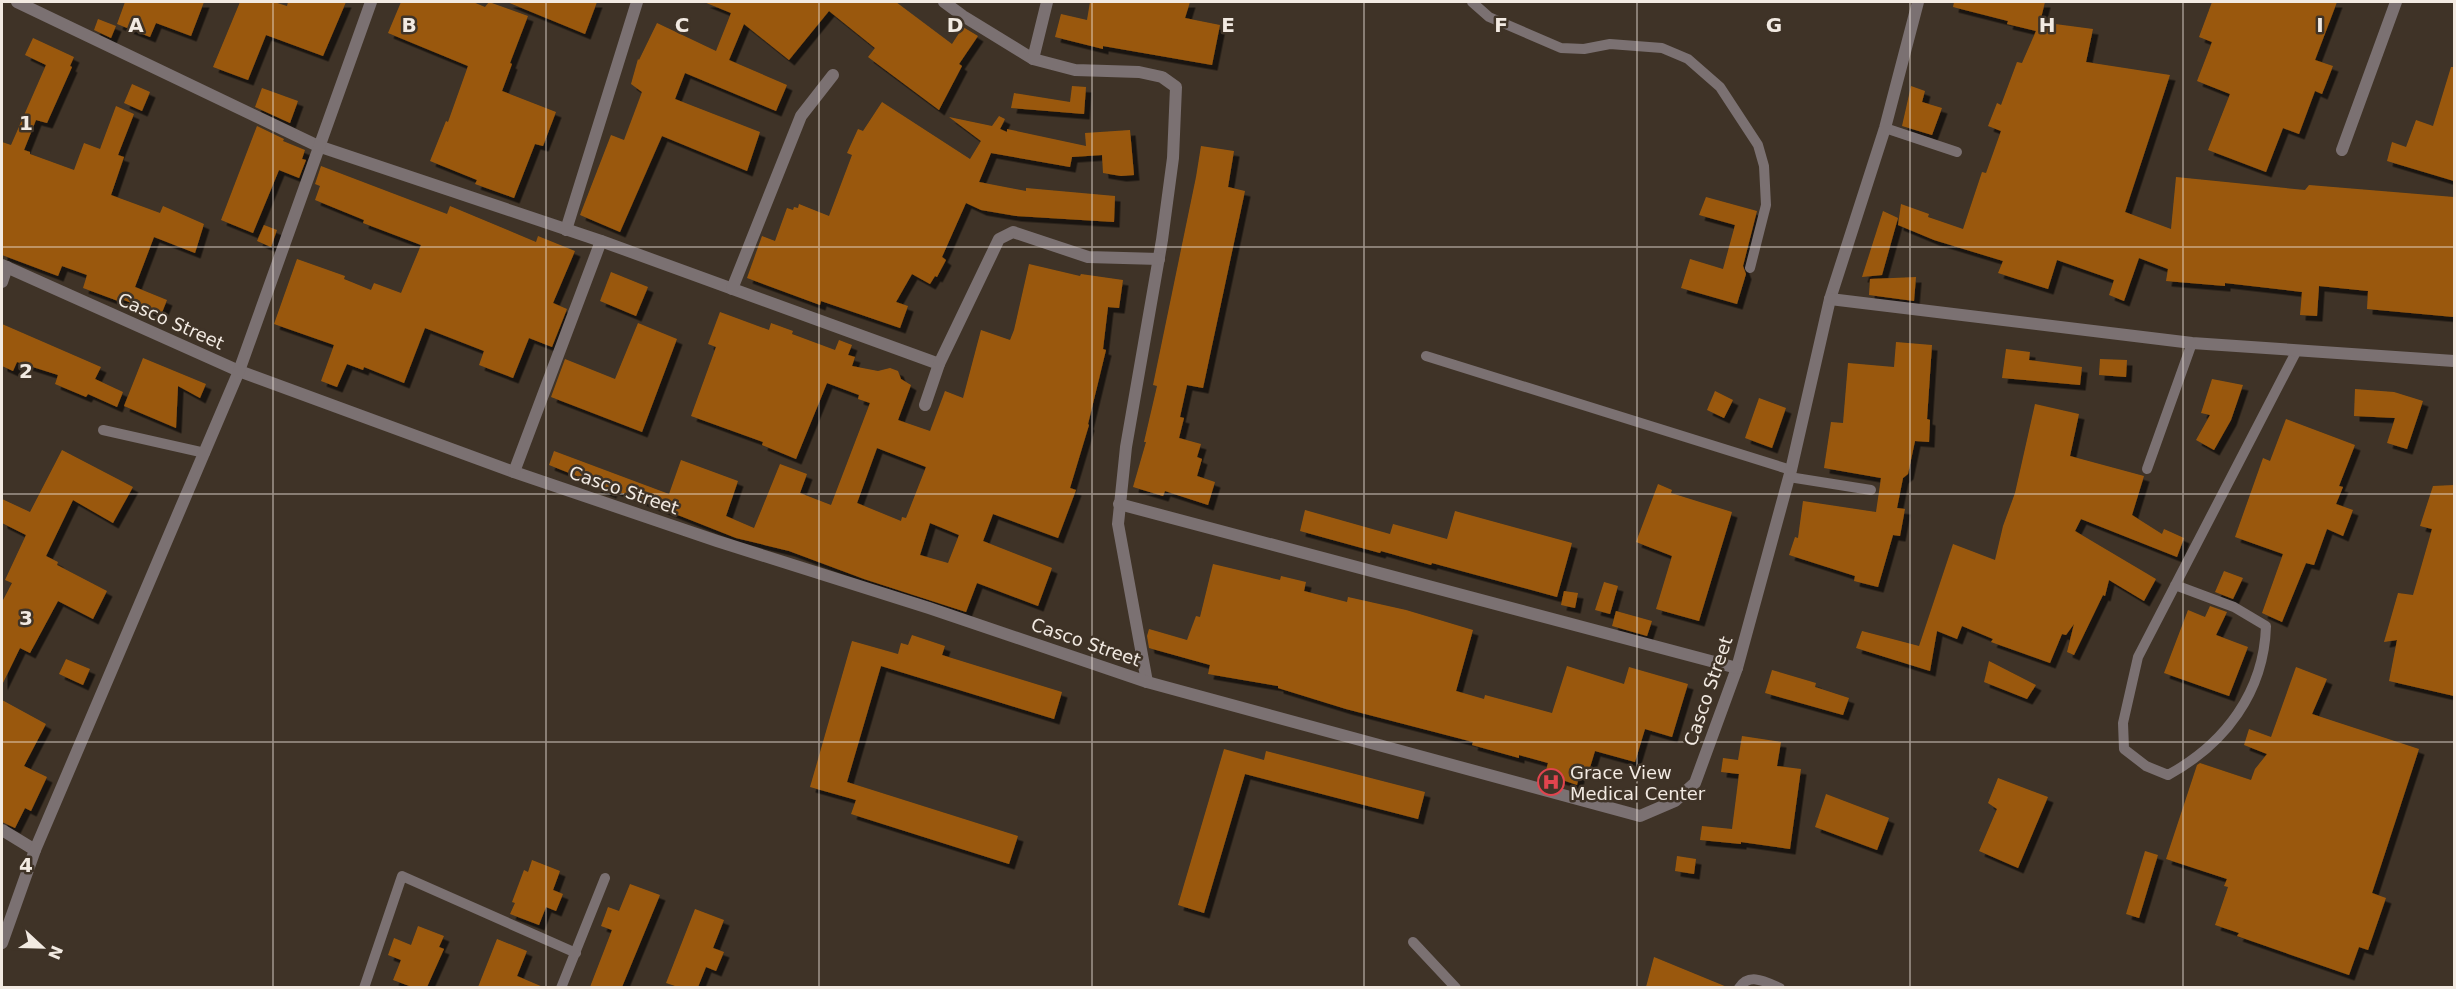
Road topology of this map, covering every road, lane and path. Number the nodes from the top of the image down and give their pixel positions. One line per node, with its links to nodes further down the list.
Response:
1 (17, 2): 12 (street)
2 (371, 2): 12 (street)
3 (637, 2): 15 (street)
4 (944, 2): 9 (street)
5 (1047, 2): 9 (street)
6 (1472, 2): 19 (lane)
7 (1918, 2): 11 (street, Casco Street)
8 (2396, 2): 13 (street)
9 (1033, 59): 17 (street)
10 (833, 75): 21 (street)
11 (1885, 128): 14 (lane); 22 (street, Casco Street)
12 (318, 146): 15 (street); 28 (street)
13 (2342, 150)
14 (1958, 152)
15 (566, 230): 16 (street)
16 (601, 241): 21 (street); 33 (street)
17 (1159, 259): 27 (street); 36 (street)
18 (4, 266): 20 (street); 28 (street, Casco Street)
19 (1750, 268)
20 (2, 282)
21 (732, 289): 27 (street)
22 (1830, 299): 23 (street); 34 (street, Casco Street)
23 (2192, 343): 24 (street); 32 (lane)
24 (2296, 351): 26 (street); 37 (lane)
25 (1426, 356): 34 (lane)
26 (2454, 361)
27 (939, 364): 29 (street)
28 (239, 371): 31 (street); 33 (street, Casco Street)
29 (925, 405)
30 (103, 429): 31 (lane)
31 (205, 453): 41 (street)
32 (2147, 469)
33 (514, 472): 39 (street, Casco Street)
34 (1790, 473): 35 (lane); 38 (street, Casco Street)
35 (1871, 490)
36 (1119, 504): 38 (street); 39 (street)
37 (2175, 585): 37 (lane)
38 (1737, 668): 39 (street, Casco Street)
39 (1147, 682)
40 (2, 830): 41 (street)
41 (35, 850): 43 (street)
42 (605, 878): 46 (lane)
43 (5, 919): 45 (street)
44 (1413, 942): 49 (lane)
45 (2, 943)
46 (576, 953): 47 (lane); 48 (lane)
47 (364, 987)
48 (561, 987)
49 (1456, 987)
50 (1739, 987): 51 (lane)
51 (1780, 987)

